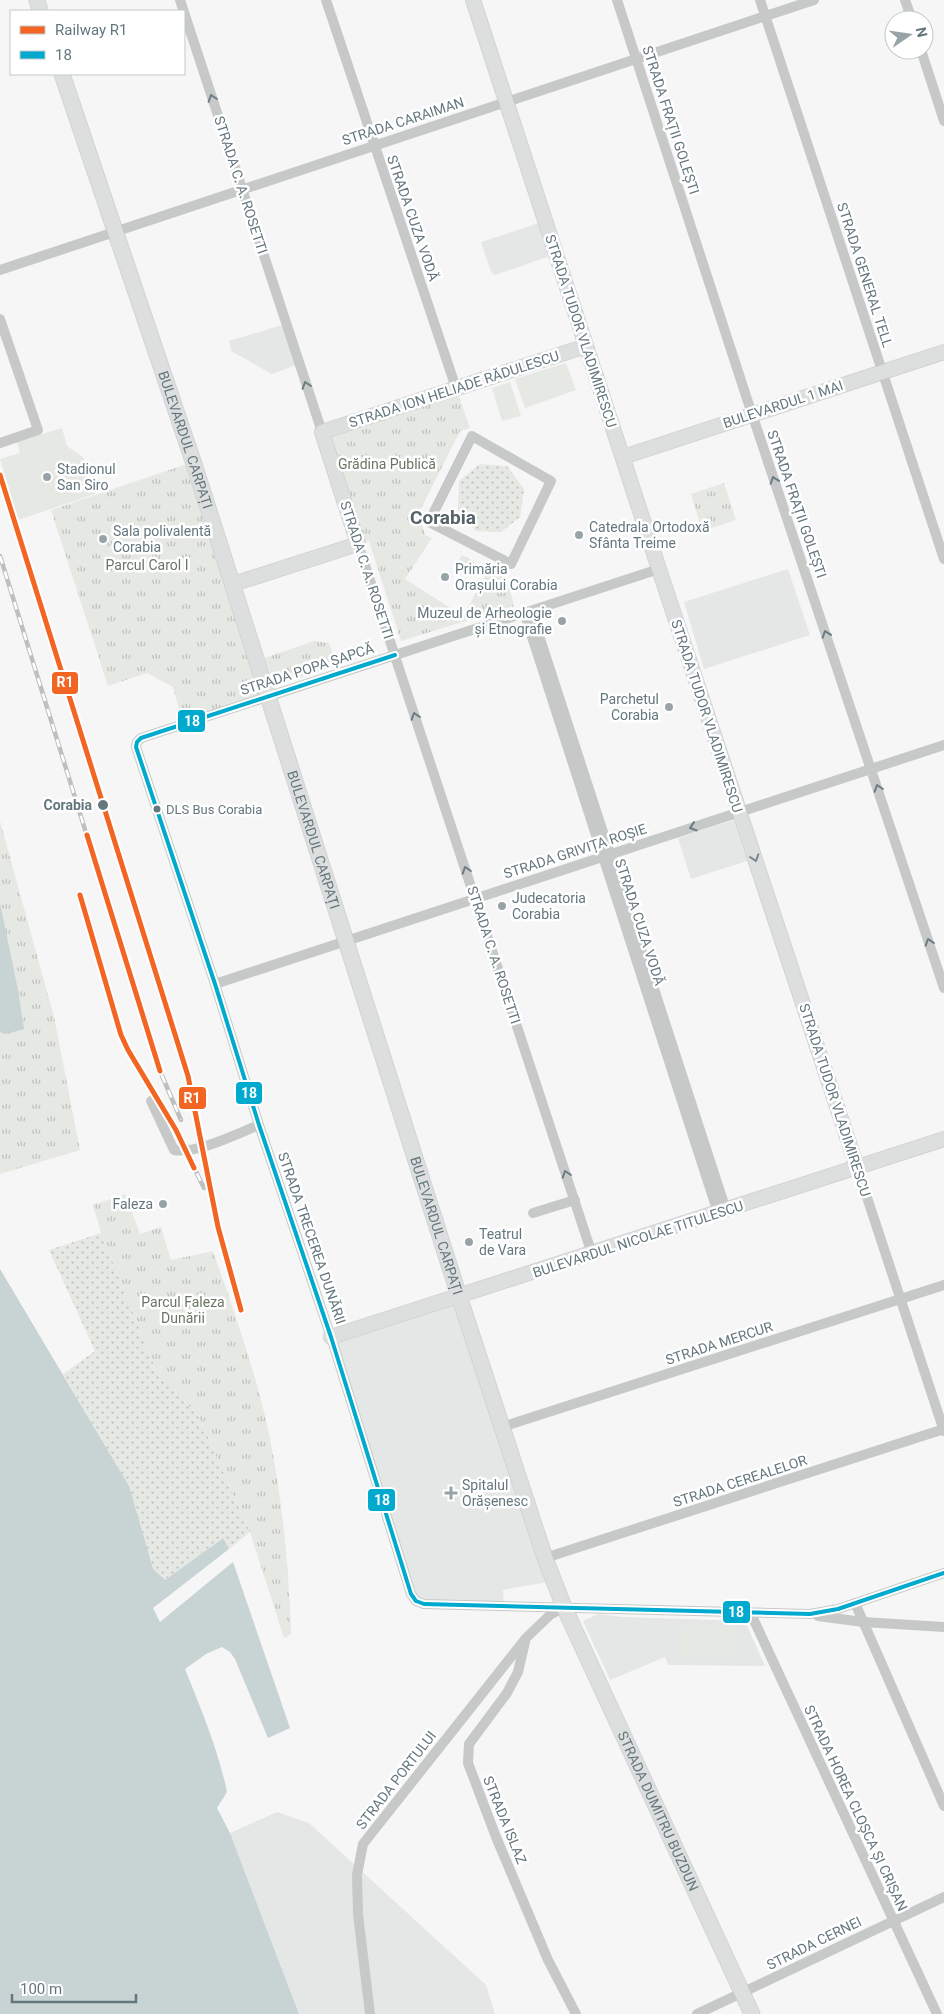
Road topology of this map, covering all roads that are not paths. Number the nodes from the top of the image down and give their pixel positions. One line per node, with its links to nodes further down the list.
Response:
1 (326, 0): 13 (street, STRADA CUZA VODĂ)
2 (473, 0): 11 (street, STRADA TUDOR VLADIMIRESCU)
3 (617, 0): 8 (street, STRADA FRAȚII GOLEȘTI)
4 (760, 0): 7 (street, STRADA GENERAL TELL)
5 (814, 0): 7 (street, STRADA CARAIMAN)
6 (185, 15): 14 (street, STRADA C. A. ROSETTI, one-way to 6)
7 (766, 16): 8 (street, STRADA CARAIMAN); 20 (street, STRADA GENERAL TELL)
8 (636, 58): 11 (street, STRADA CARAIMAN); 22 (street, STRADA FRAȚII GOLEȘTI)
9 (924, 60): 12 (street)
10 (62, 75): 15 (main road, BULEVARDUL CARPAȚI)
11 (506, 102): 13 (street, STRADA CARAIMAN); 18 (street, STRADA TUDOR VLADIMIRESCU)
12 (944, 121)
13 (374, 145): 14 (street, STRADA CARAIMAN); 21 (street, STRADA CUZA VODĂ)
14 (242, 189): 15 (street, STRADA CARAIMAN); 23 (street, STRADA C. A. ROSETTI, one-way to 14)
15 (115, 232): 16 (street, STRADA CARAIMAN); 30 (main road, BULEVARDUL CARPAȚI)
16 (0, 270)
17 (0, 319): 25 (street)
18 (586, 346): 21 (street, STRADA ION HELIADE RĂDULESCU); 26 (street, STRADA TUDOR VLADIMIRESCU)
19 (944, 352): 20 (street, BULEVARDUL 1 MAI)
20 (882, 372): 22 (street, BULEVARDUL 1 MAI); 28 (street, STRADA GENERAL TELL)
21 (456, 388): 23 (street, STRADA ION HELIADE RĂDULESCU)
22 (752, 415): 26 (street, BULEVARDUL 1 MAI); 36 (street, STRADA FRAȚII GOLEȘTI, one-way to 22)
23 (322, 432): 27 (street, STRADA C. A. ROSETTI)
24 (472, 436): 24 (street)
25 (0, 443)
26 (623, 457): 29 (street, STRADA TUDOR VLADIMIRESCU)
27 (358, 544): 30 (street); 32 (street, STRADA C. A. ROSETTI)
28 (944, 559)
29 (659, 569): 31 (street, STRADA POPA ȘAPCĂ); 37 (street, STRADA TUDOR VLADIMIRESCU)
30 (233, 584): 33 (main road, BULEVARDUL CARPAȚI)
31 (527, 612): 32 (street, STRADA POPA ȘAPCĂ); 38 (street, STRADA CUZA VODĂ)
32 (395, 655): 33 (street, STRADA POPA ȘAPCĂ); 39 (street, STRADA C. A. ROSETTI, one-way to 32)
33 (269, 696): 34 (street, STRADA POPA ȘAPCĂ); 40 (main road, BULEVARDUL CARPAȚI)
34 (137, 742): 41 (street, STRADA TRECEREA DUNĂRII)
35 (944, 745): 36 (street, STRADA GRIVIȚA ROȘIE)
36 (871, 769): 37 (street, STRADA GRIVIȚA ROȘIE); 42 (street, STRADA FRAȚII GOLEȘTI, one-way to 36)
37 (739, 812): 38 (street, STRADA GRIVIȚA ROȘIE, one-way to 38); 46 (street, STRADA TUDOR VLADIMIRESCU, one-way to 46)
38 (607, 854): 39 (street, STRADA GRIVIȚA ROȘIE); 48 (street, STRADA CUZA VODĂ)
39 (475, 898): 40 (street, STRADA GRIVIȚA ROȘIE); 47 (street, STRADA C. A. ROSETTI, one-way to 39)
40 (346, 941): 41 (street, STRADA GRIVIȚA ROȘIE); 52 (main road, BULEVARDUL CARPAȚI)
41 (214, 984): 44 (street, STRADA TRECEREA DUNĂRII)
42 (944, 988)
43 (151, 1101): 44 (street)
44 (259, 1125): 54 (street, STRADA TRECEREA DUNĂRII)
45 (944, 1139): 46 (street, BULEVARDUL NICOLAE TITULESCU)
46 (857, 1167): 48 (street, BULEVARDUL NICOLAE TITULESCU); 53 (street, STRADA TUDOR VLADIMIRESCU)
47 (575, 1200): 49 (street); 50 (street, STRADA C. A. ROSETTI)
48 (722, 1212): 50 (street, BULEVARDUL NICOLAE TITULESCU)
49 (533, 1213)
50 (592, 1254): 52 (street, BULEVARDUL NICOLAE TITULESCU)
51 (944, 1285): 53 (street, STRADA MERCUR)
52 (459, 1296): 54 (street, BULEVARDUL NICOLAE TITULESCU); 55 (main road, BULEVARDUL CARPAȚI)
53 (901, 1299): 55 (street, STRADA MERCUR); 56 (street, STRADA TUDOR VLADIMIRESCU)
54 (331, 1337): 60 (street, STRADA TRECEREA DUNĂRII)
55 (502, 1427): 57 (main road, BULEVARDUL CARPAȚI)
56 (944, 1430): 57 (street, STRADA CEREALELOR)
57 (545, 1558): 60 (main road, BULEVARDUL CARPAȚI)
58 (944, 1574): 59 (street)
59 (855, 1603): 62 (street); 63 (street)
60 (564, 1607): 61 (street); 65 (street, STRADA PORTULUI); 69 (main road, STRADA DUMITRU BUZDUN)
61 (751, 1614): 62 (street); 68 (street, STRADA HOREA CLOȘCA ȘI CRIȘAN)
62 (810, 1614): 63 (street)
63 (863, 1622): 64 (street); 66 (street)
64 (944, 1627)
65 (526, 1638): 70 (street, STRADA PORTULUI); 71 (street, STRADA ISLAZ)
66 (944, 1806)
67 (944, 1897): 68 (street, STRADA CERNEI)
68 (892, 1921): 69 (street, STRADA CERNEI); 74 (street, STRADA HOREA CLOȘCA ȘI CRIȘAN)
69 (742, 1993): 72 (street, STRADA CERNEI); 73 (main road, STRADA DUMITRU BUZDUN)
70 (370, 2014)
71 (576, 2014)
72 (697, 2014)
73 (752, 2014)
74 (937, 2014)

